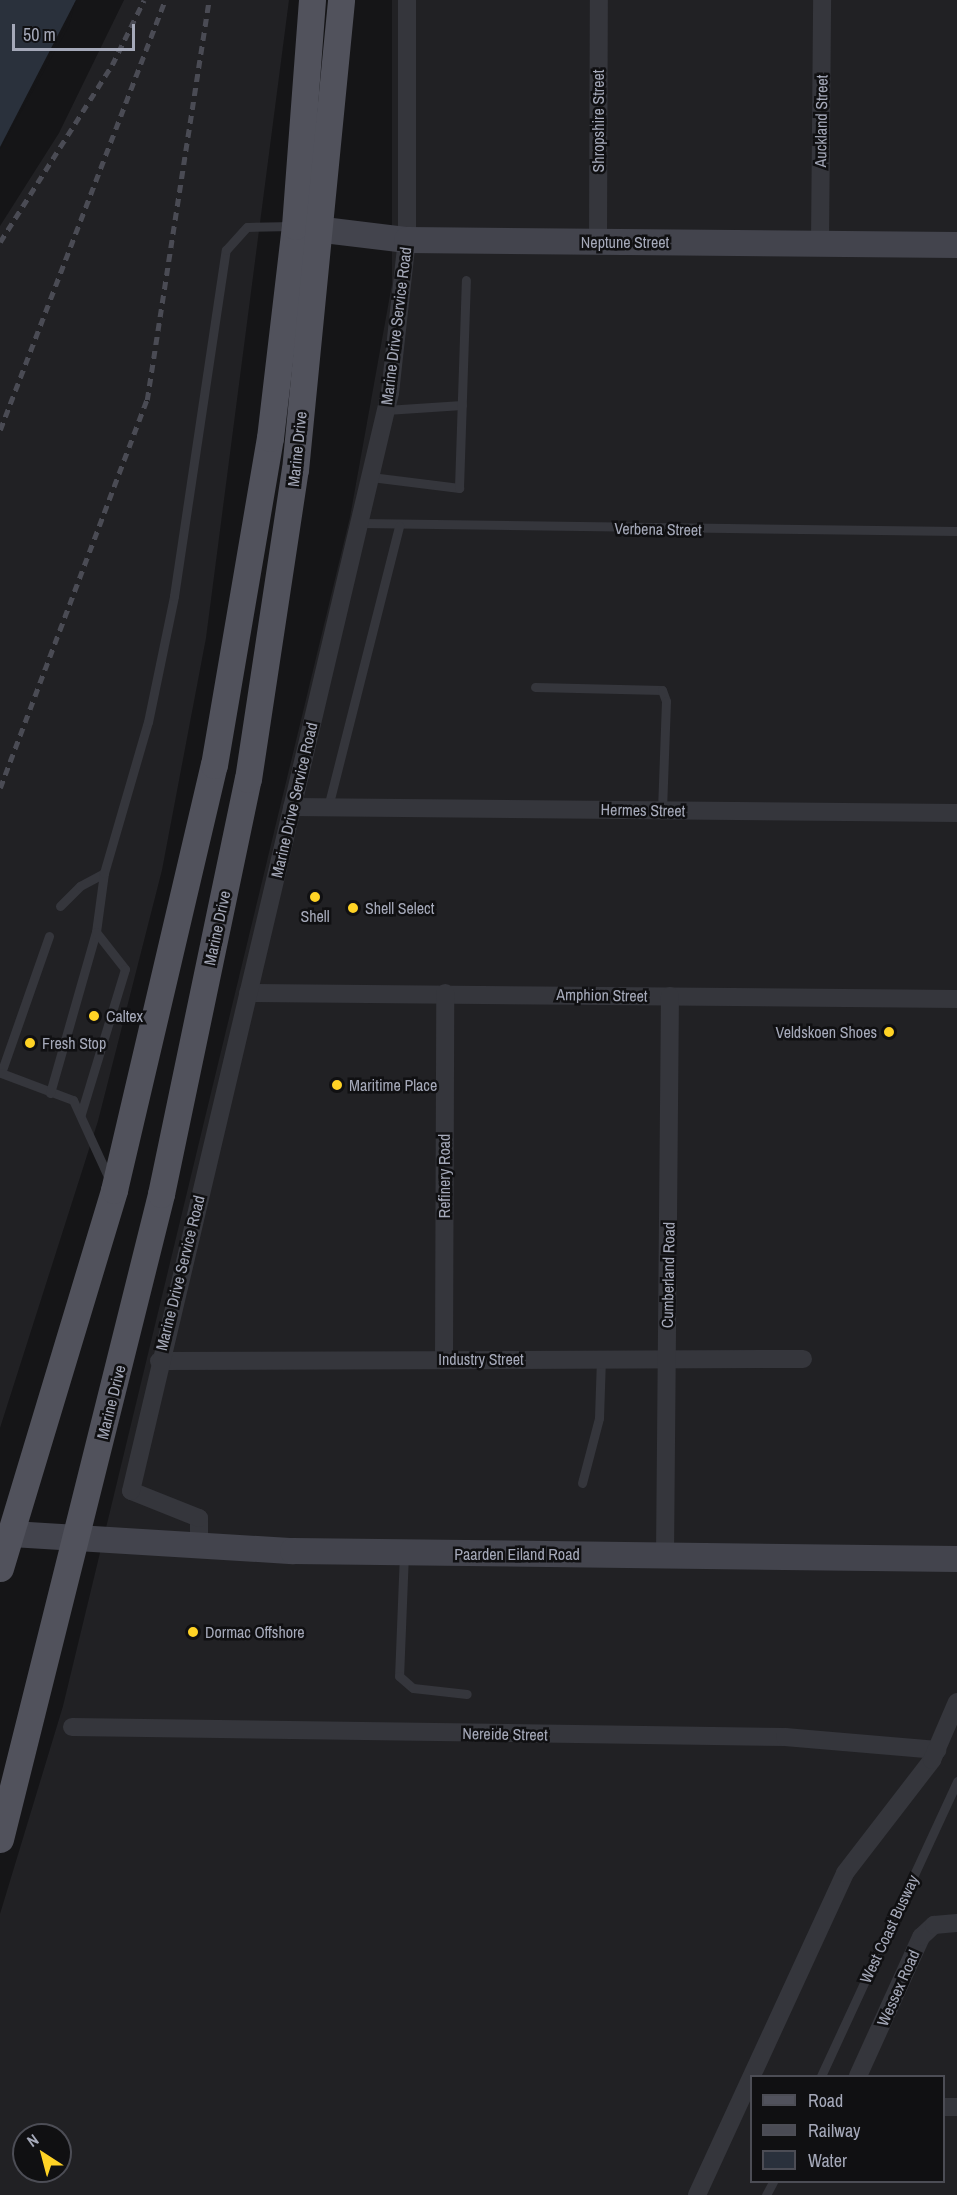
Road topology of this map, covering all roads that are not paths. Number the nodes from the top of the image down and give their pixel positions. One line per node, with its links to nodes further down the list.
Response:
1 (312, 0): 6 (main road, Marine Drive)
2 (341, 0): 6 (main road, Marine Drive)
3 (407, 0): 7 (street, Marine Drive Service Road)
4 (599, 0): 8 (street, Shropshire Street)
5 (822, 0): 9 (street, Auckland Street)
6 (308, 230): 7 (street, Neptune Street); 23 (lane); 33 (main road, Marine Drive); 41 (main road, Marine Drive)
7 (407, 240): 8 (street, Neptune Street); 13 (street, Marine Drive Service Road)
8 (598, 242): 9 (street, Neptune Street)
9 (820, 243): 10 (street, Neptune Street)
10 (957, 245)
11 (466, 280): 12 (lane)
12 (462, 405): 13 (lane); 14 (lane)
13 (386, 410): 14 (street, Marine Drive Service Road)
14 (371, 477): 15 (street, Marine Drive Service Road)
15 (360, 524): 16 (lane, Verbena Street); 19 (street, Marine Drive Service Road)
16 (399, 526): 17 (lane, Verbena Street); 20 (lane)
17 (957, 531)
18 (535, 687): 21 (lane)
19 (292, 807): 20 (street, Hermes Street); 27 (street, Marine Drive Service Road)
20 (328, 807): 21 (street, Hermes Street)
21 (662, 810): 22 (street, Hermes Street)
22 (957, 813)
23 (104, 873): 24 (lane); 25 (lane)
24 (60, 906)
25 (96, 932): 31 (lane); 32 (lane)
26 (49, 936): 31 (lane)
27 (248, 993): 28 (street, Amphion Street); 38 (street, Marine Drive Service Road)
28 (445, 993): 29 (street, Amphion Street); 34 (street, Refinery Road)
29 (670, 996): 30 (street, Amphion Street); 36 (street, Cumberland Road)
30 (957, 999)
31 (50, 1093): 32 (lane)
32 (81, 1114): 33 (lane)
33 (114, 1190): 40 (main road, Marine Drive)
34 (444, 1359): 35 (street, Industry Street); 38 (street, Industry Street)
35 (601, 1359): 36 (street, Industry Street); 39 (lane)
36 (667, 1359): 37 (street, Industry Street); 44 (street, Cumberland Road)
37 (803, 1359)
38 (159, 1361): 42 (street, Marine Drive Service Road)
39 (582, 1483)
40 (4, 1533): 41 (street, Paarden Eiland Road); 46 (main road, Marine Drive)
41 (77, 1540): 42 (street, Paarden Eiland Road); 52 (main road, Marine Drive)
42 (199, 1546): 43 (street, Paarden Eiland Road)
43 (404, 1553): 44 (street, Paarden Eiland Road); 47 (lane)
44 (665, 1555): 45 (street, Paarden Eiland Road)
45 (957, 1559)
46 (0, 1568)
47 (468, 1694)
48 (957, 1702): 50 (street)
49 (72, 1727): 50 (street, Nereide Street)
50 (937, 1750): 54 (street)
51 (957, 1781): 55 (lane, West Coast Busway)
52 (0, 1839)
53 (957, 1923): 56 (street, Wessex Road)
54 (752, 2075)
55 (821, 2075)
56 (858, 2075)
57 (750, 2078): 58 (street)
58 (696, 2195)

